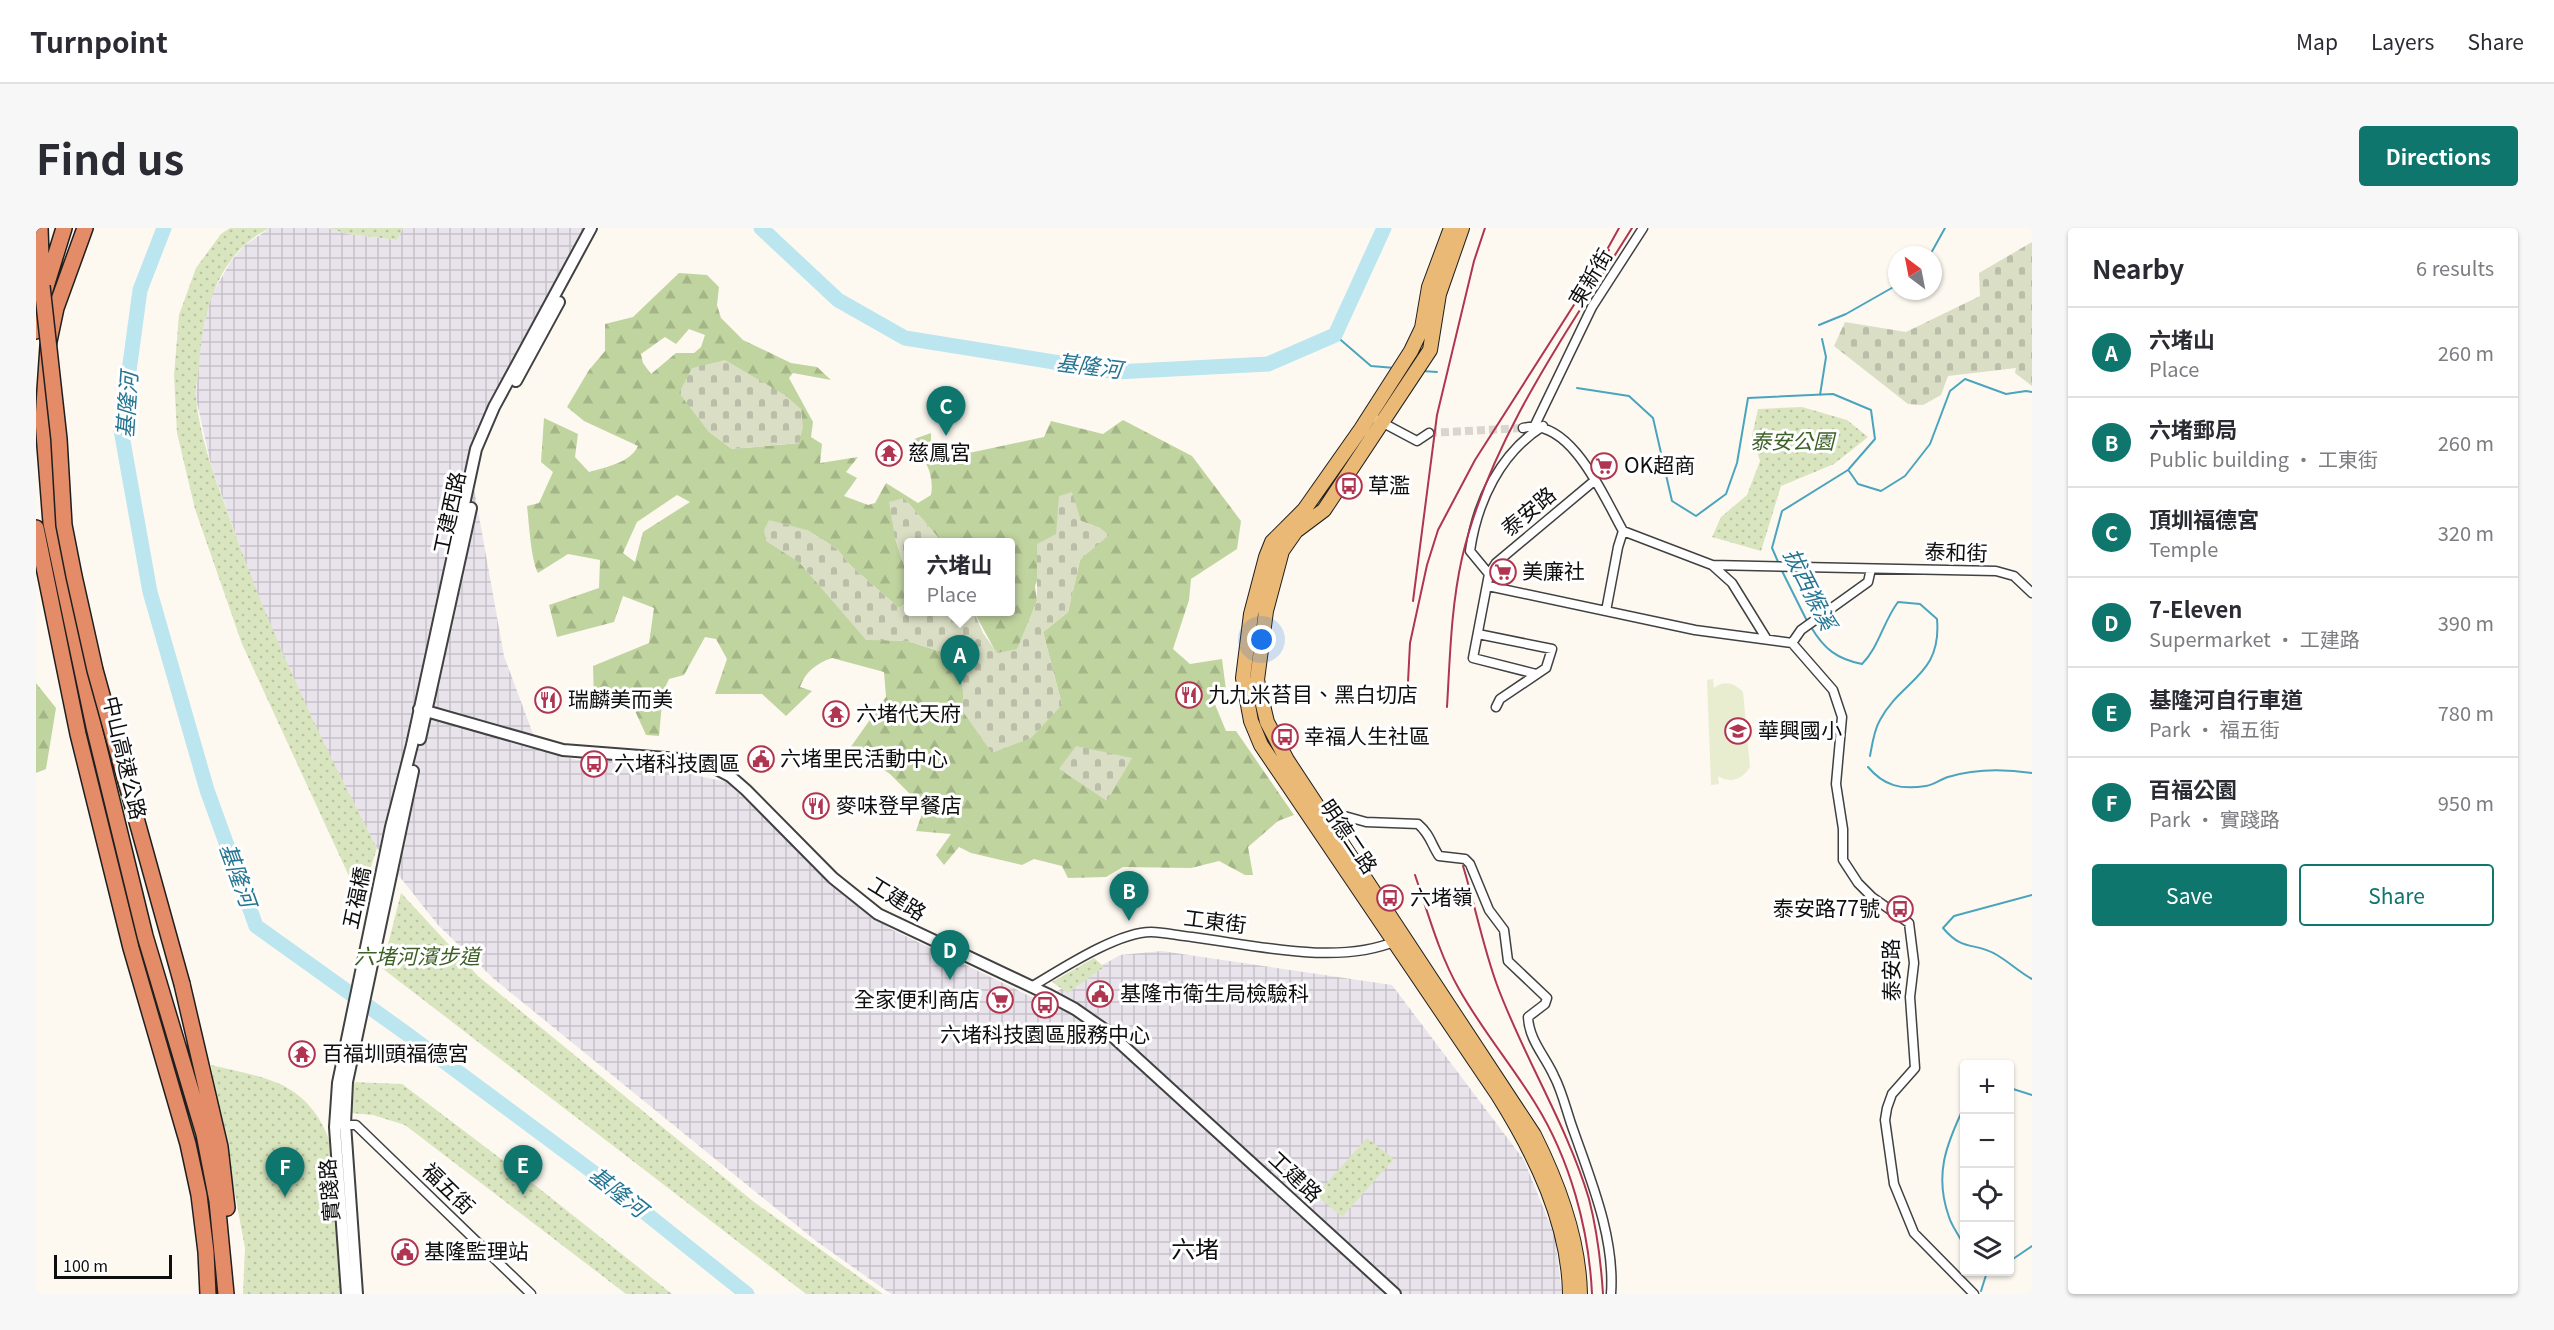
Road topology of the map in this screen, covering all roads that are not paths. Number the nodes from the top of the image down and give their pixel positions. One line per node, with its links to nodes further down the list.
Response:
1 (40, 228): 10 (highway)
2 (64, 228): 11 (highway)
3 (85, 228): 39 (highway, 中山高速公路)
4 (591, 228): 32 (street, 工建西路)
5 (598, 228): 32 (street, 工建西路)
6 (1451, 228): 12 (main road, 明德二路)
7 (1462, 228): 12 (main road, 明德二路)
8 (1643, 228): 13 (street, 東新街)
9 (36, 262): 10 (highway)
10 (42, 286): 39 (highway, bridge)
11 (36, 331)
12 (1375, 419): 15 (street); 35 (main road, 明德二路)
13 (1539, 425): 14 (street); 16 (street); 21 (street)
14 (1523, 428)
15 (1429, 433)
16 (1594, 481): 18 (street); 21 (street, 泰安路)
17 (36, 528): 30 (highway, 中山高速公路)
18 (1623, 531): 19 (street); 25 (street)
19 (1712, 565): 20 (street, 泰和街); 27 (street)
20 (1871, 568): 24 (street, 泰和街); 28 (street)
21 (1489, 574): 23 (street)
22 (36, 580): 30 (highway)
23 (1488, 586): 25 (street); 26 (street)
24 (2032, 593)
25 (1606, 611): 27 (street)
26 (1478, 634): 29 (street); 29 (street)
27 (1766, 639): 28 (street)
28 (1792, 643): 49 (street, 泰安路)
29 (1536, 674): 31 (street)
30 (69, 690): 41 (highway, 中山高速公路)
31 (1496, 707)
32 (423, 709): 34 (street, 工建西路); 36 (street, 工建路)
33 (1330, 812): 48 (street)
34 (395, 828): 37 (street, 五福橋)
35 (1400, 939): 36 (street, 工東街); 46 (main road, 明德二路); 47 (main road, 明德二路)
36 (1031, 987): 45 (street, 工建路)
37 (342, 1082): 38 (street, 實踐路)
38 (340, 1125): 40 (street, 福五街); 43 (street, 實踐路); 44 (street, 實踐路)
39 (225, 1271): 42 (highway, 中山高速公路)
40 (527, 1293)
41 (208, 1294)
42 (226, 1294)
43 (347, 1294)
44 (357, 1294)
45 (1395, 1294)
46 (1570, 1294)
47 (1580, 1294)
48 (1611, 1294)
49 (1974, 1294)

